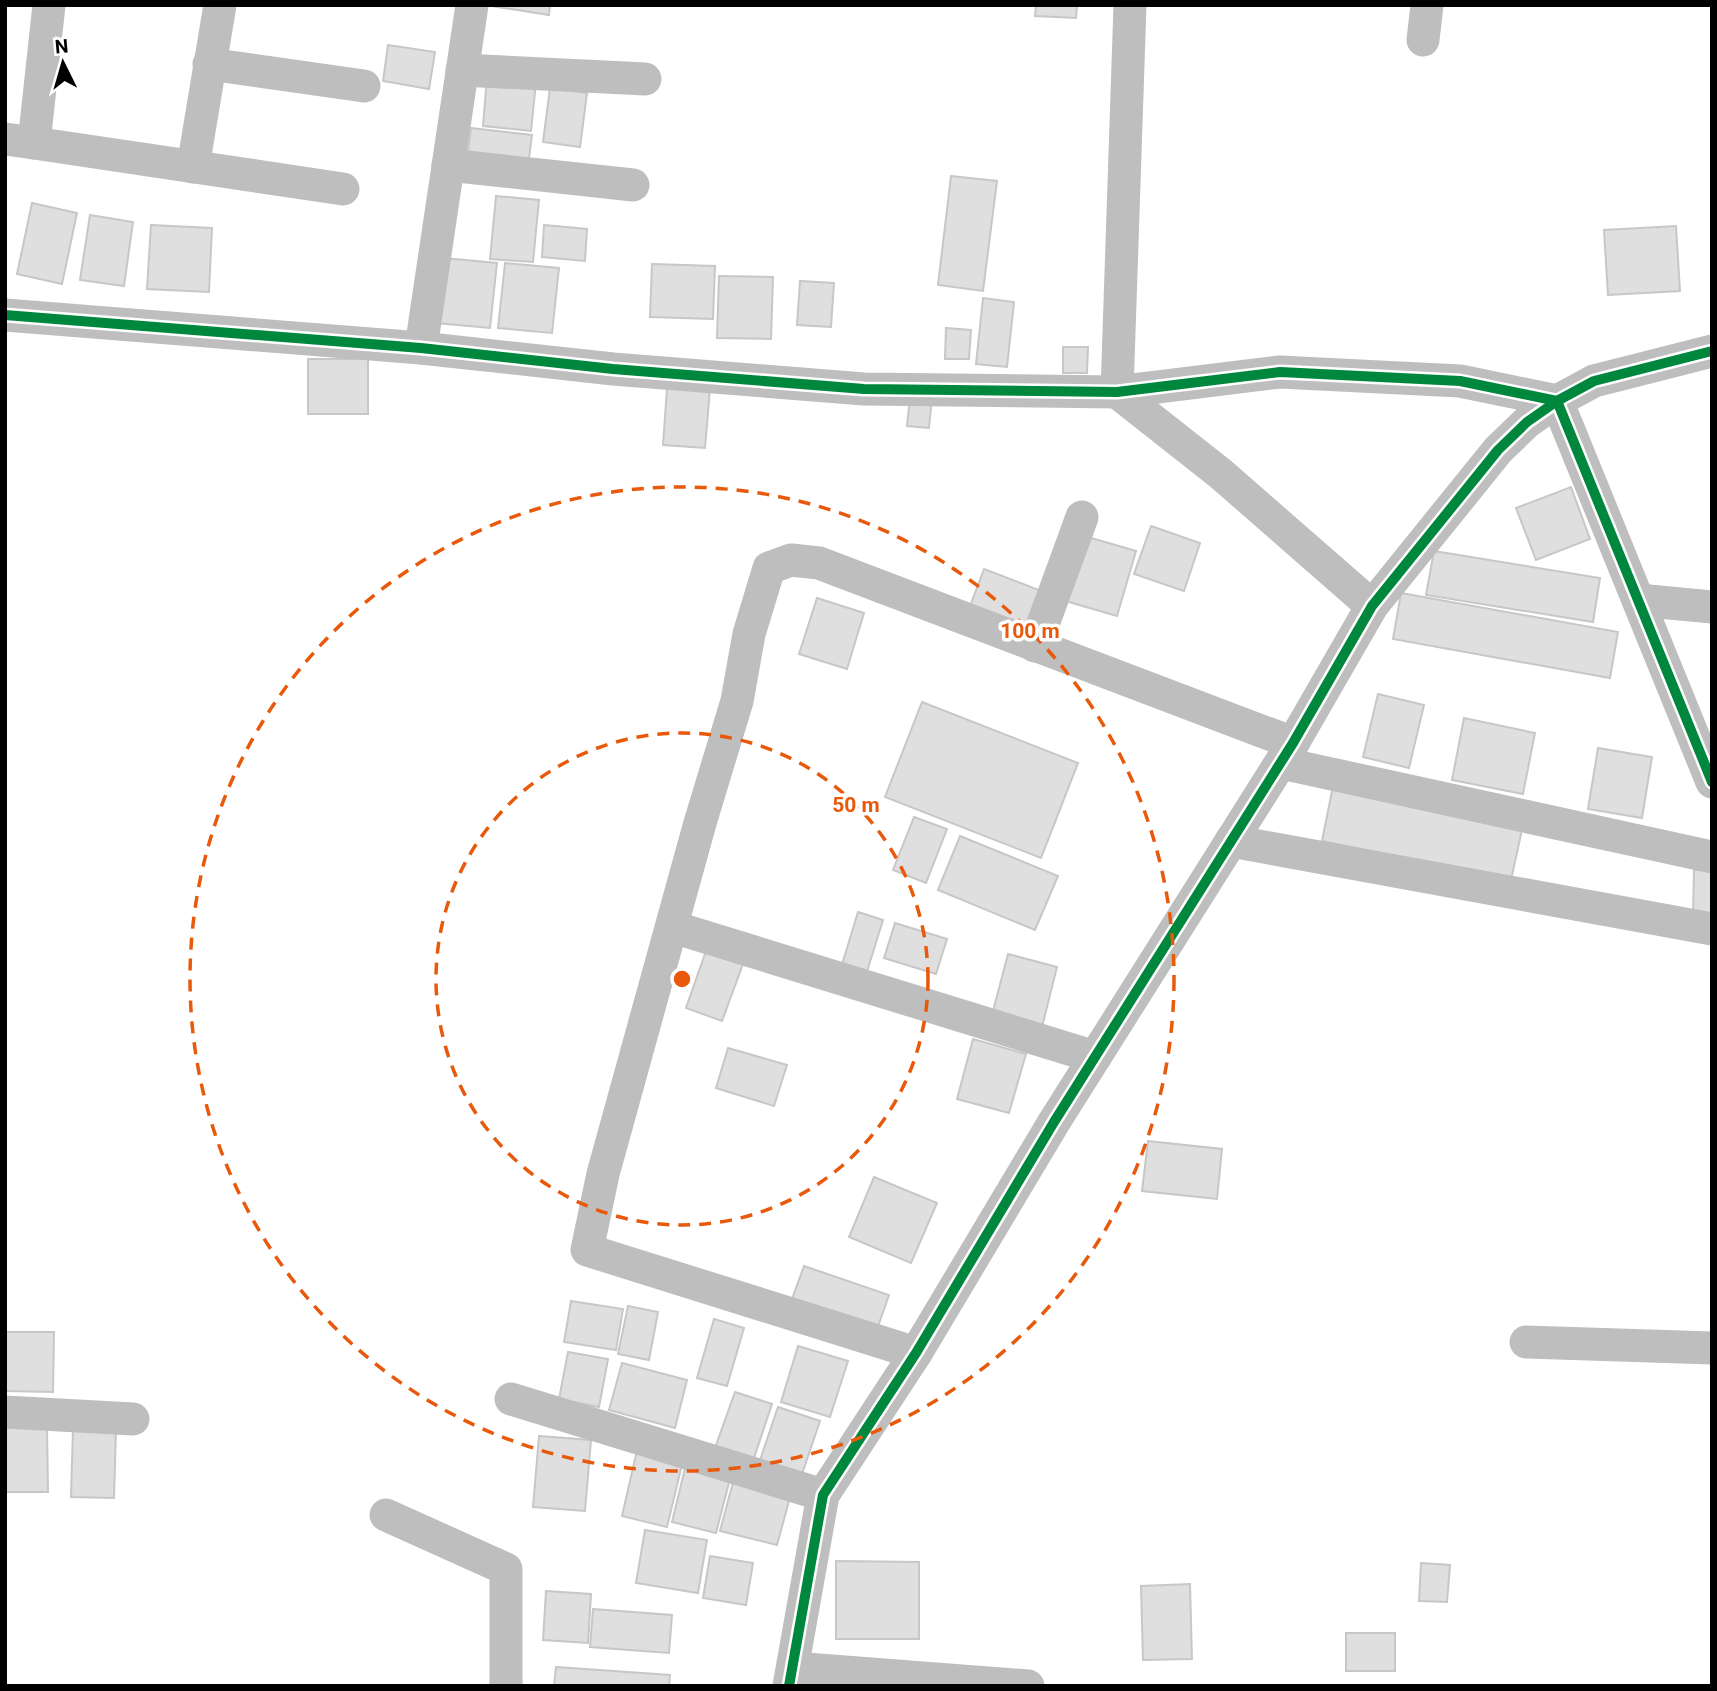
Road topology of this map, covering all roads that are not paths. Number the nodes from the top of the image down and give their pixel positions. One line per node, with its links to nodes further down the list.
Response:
1 (50, 5): 11 (street)
2 (220, 5): 7 (street)
3 (472, 5): 8 (street)
4 (1130, 5): 19 (street)
5 (1427, 5): 6 (street)
6 (1423, 40)
7 (209, 64): 10 (street); 13 (street)
8 (462, 70): 9 (street); 12 (street)
9 (645, 79)
10 (364, 86)
11 (19, 141): 13 (street)
12 (448, 165): 14 (street); 17 (street)
13 (193, 167): 15 (street)
14 (632, 186)
15 (343, 189)
16 (5, 315): 17 (street)
17 (421, 348): 19 (street)
18 (1712, 351): 20 (street)
19 (1117, 391): 20 (street); 23 (street)
20 (1557, 401): 22 (street); 23 (street)
21 (1082, 517): 25 (street)
22 (1638, 600): 24 (street); 27 (street)
23 (1372, 606): 26 (street)
24 (1712, 607)
25 (1035, 646): 26 (street); 30 (street)
26 (1287, 753): 28 (street); 29 (street)
27 (1712, 782)
28 (1231, 841): 31 (street); 32 (street)
29 (1712, 856)
30 (673, 927): 32 (street); 35 (street)
31 (1712, 929)
32 (1095, 1057): 35 (street)
33 (1526, 1342): 34 (street)
34 (1712, 1348)
35 (916, 1353): 39 (street)
36 (511, 1399): 39 (street)
37 (5, 1412): 38 (street)
38 (133, 1419)
39 (823, 1495): 41 (street)
40 (386, 1515): 42 (street)
41 (791, 1677): 43 (street)
42 (506, 1686)
43 (1028, 1686)

